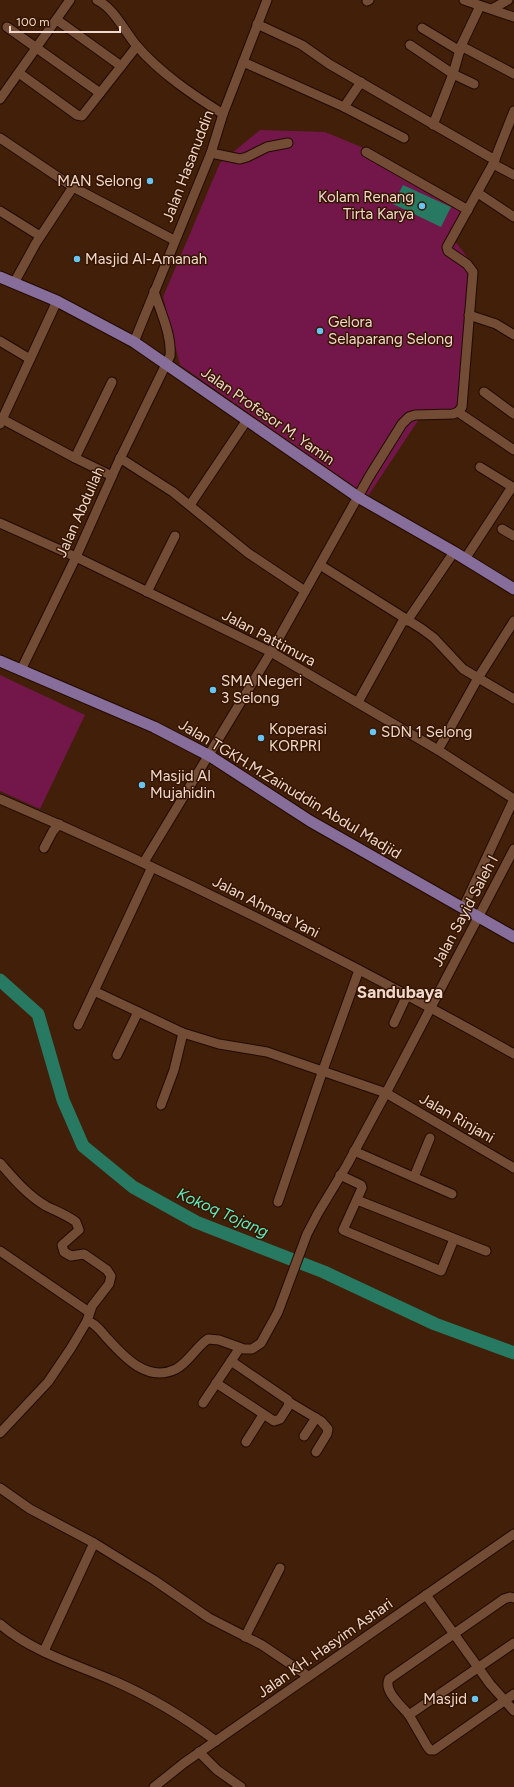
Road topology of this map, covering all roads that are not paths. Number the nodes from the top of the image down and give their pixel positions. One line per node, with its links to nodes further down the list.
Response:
1 (70, 0): 9 (street)
2 (97, 0): 14 (street)
3 (267, 0): 10 (street, Jalan Hasanuddin)
4 (464, 0): 6 (street)
5 (508, 0): 7 (street)
6 (480, 6): 7 (street); 15 (street)
7 (492, 9): 8 (street)
8 (514, 16)
9 (57, 20): 16 (street); 18 (street)
10 (257, 24): 17 (street, Jalan Hasanuddin); 22 (street)
11 (8, 27): 16 (street)
12 (422, 28): 15 (street)
13 (410, 45): 20 (street)
14 (137, 46): 18 (street); 27 (street)
15 (460, 48): 20 (street); 21 (street)
16 (36, 49): 19 (street); 24 (street)
17 (243, 62): 26 (street); 27 (street, Jalan Hasanuddin)
18 (121, 66): 24 (street)
19 (19, 73): 24 (street); 25 (street)
20 (453, 74): 23 (street); 29 (street)
21 (514, 74)
22 (361, 82): 26 (street); 29 (street)
23 (474, 84)
24 (100, 93)
25 (0, 99)
26 (344, 107): 31 (street)
27 (223, 114): 34 (street, Jalan Hasanuddin)
28 (513, 118): 35 (street)
29 (433, 125): 35 (street)
30 (0, 138): 37 (street)
31 (404, 138)
32 (288, 143): 34 (street)
33 (366, 152): 39 (street)
34 (211, 153): 43 (street, Jalan Hasanuddin)
35 (494, 162): 36 (street); 38 (street)
36 (514, 175)
37 (73, 187): 42 (street); 43 (street)
38 (478, 193): 39 (street); 41 (street)
39 (468, 210): 48 (street)
40 (0, 211): 42 (street)
41 (514, 217)
42 (40, 236): 45 (street)
43 (174, 240): 46 (street, Jalan Hasanuddin)
44 (0, 277): 45 (main road, Jalan Profesor M. Yamin)
45 (14, 283): 47 (main road, Jalan Profesor M. Yamin)
46 (154, 291): 51 (street, Jalan Hasanuddin); 53 (street, Jalan Abdullah)
47 (57, 301): 51 (main road, Jalan Profesor M. Yamin); 52 (street)
48 (469, 315): 49 (street); 56 (street)
49 (514, 335)
50 (0, 341): 52 (street)
51 (134, 342): 53 (main road, Jalan Profesor M. Yamin)
52 (30, 359): 59 (street)
53 (166, 364): 58 (main road, Jalan Profesor M. Yamin); 62 (street, Jalan Abdullah)
54 (112, 382): 61 (street)
55 (484, 392): 57 (street)
56 (458, 412): 60 (street); 66 (street)
57 (514, 414)
58 (247, 420): 66 (main road, Jalan Profesor M. Yamin); 67 (street)
59 (1, 422): 61 (street)
60 (514, 450)
61 (75, 458): 64 (street)
62 (120, 458): 64 (street, Jalan Abdullah); 67 (street)
63 (480, 467): 65 (street)
64 (112, 476): 73 (street, Jalan Abdullah)
65 (513, 487): 74 (street)
66 (358, 497): 72 (main road, Jalan Profesor M. Yamin); 75 (street)
67 (190, 505): 77 (street)
68 (0, 523): 73 (street, Jalan Pattimura)
69 (502, 529): 71 (street)
70 (175, 536): 78 (street)
71 (514, 536)
72 (454, 552): 74 (main road, Jalan Profesor M. Yamin); 79 (street)
73 (76, 557): 78 (street, Jalan Pattimura); 83 (street, Jalan Abdullah)
74 (465, 559): 76 (main road, Jalan Profesor M. Yamin)
75 (320, 565): 77 (street); 79 (street)
76 (514, 589)
77 (305, 591): 81 (street)
78 (147, 592): 81 (street, Jalan Pattimura)
79 (405, 620): 84 (street); 86 (street)
80 (514, 621): 84 (street)
81 (271, 652): 86 (street, Jalan Pattimura); 88 (street)
82 (0, 661): 83 (main road, Jalan TGKH.M.Zainuddin Abdul Madjid)
83 (21, 670): 88 (main road, Jalan TGKH.M.Zainuddin Abdul Madjid)
84 (478, 678): 85 (street); 87 (street)
85 (514, 699)
86 (358, 702): 87 (street, Jalan Pattimura)
87 (438, 750): 90 (street, Jalan Pattimura)
88 (210, 756): 94 (street); 96 (main road, Jalan TGKH.M.Zainuddin Abdul Madjid)
89 (0, 799): 91 (street, Jalan Ahmad Yani)
90 (514, 799): 96 (street)
91 (59, 824): 92 (street); 94 (street, Jalan Ahmad Yani)
92 (44, 848)
93 (514, 849): 97 (street, Jalan Sayid Saleh I)
94 (144, 862): 95 (street, Jalan Ahmad Yani)
95 (152, 867): 99 (street, Jalan Ahmad Yani); 100 (street)
96 (463, 908): 97 (main road, Jalan TGKH.M.Zainuddin Abdul Madjid)
97 (477, 916): 98 (main road, Jalan TGKH.M.Zainuddin Abdul Madjid); 102 (street, Jalan Sayid Saleh I)
98 (514, 938)
99 (360, 970): 101 (street, Jalan Ahmad Yani); 109 (street)
100 (94, 991): 103 (street, Jalan Rinjani); 105 (street)
101 (407, 995): 102 (street, Jalan Ahmad Yani); 104 (street)
102 (430, 1007): 107 (street, Jalan Ahmad Yani); 110 (street, Jalan Sayid Saleh I)
103 (138, 1012): 106 (street, Jalan Rinjani); 108 (street)
104 (394, 1023)
105 (78, 1025)
106 (183, 1033): 109 (street, Jalan Rinjani); 111 (street)
107 (514, 1054)
108 (117, 1055)
109 (323, 1070): 110 (street, Jalan Rinjani); 120 (street)
110 (386, 1093): 113 (street, Jalan Sayid Saleh I); 115 (street, Jalan Rinjani)
111 (161, 1105)
112 (430, 1138): 117 (street)
113 (354, 1151): 116 (street, Jalan Sayid Saleh I); 117 (street)
114 (0, 1163): 124 (street)
115 (514, 1168)
116 (340, 1175): 119 (street); 125 (street, Jalan Sayid Saleh I)
117 (414, 1177): 118 (street)
118 (452, 1194)
119 (357, 1200): 121 (street); 121 (street)
120 (278, 1202)
121 (454, 1239): 123 (street)
122 (0, 1251): 124 (street)
123 (486, 1251)
124 (88, 1316): 125 (street); 132 (street)
125 (239, 1348): 126 (street)
126 (231, 1361): 127 (street); 128 (street)
127 (216, 1383): 129 (street); 130 (street)
128 (289, 1402): 130 (street); 131 (street)
129 (203, 1403)
130 (263, 1415): 134 (street)
131 (316, 1418): 133 (street); 135 (street)
132 (0, 1433)
133 (304, 1436)
134 (246, 1442)
135 (316, 1452)
136 (0, 1488): 138 (street)
137 (514, 1534): 140 (street, Jalan KH. Hasyim Ashari)
138 (94, 1544): 144 (street); 146 (street)
139 (280, 1568): 144 (street)
140 (426, 1595): 143 (street); 148 (street, Jalan KH. Hasyim Ashari)
141 (514, 1598): 143 (street)
142 (0, 1624): 146 (street)
143 (453, 1633): 147 (street); 152 (street)
144 (245, 1637): 148 (street)
145 (514, 1643): 147 (street)
146 (44, 1651): 153 (street)
147 (478, 1668): 150 (street); 152 (street)
148 (308, 1676): 153 (street, Jalan KH. Hasyim Ashari)
149 (514, 1694): 150 (street)
150 (504, 1701): 151 (street); 152 (street)
151 (514, 1712)
152 (409, 1715)
153 (216, 1741): 154 (street, Jalan KH. Hasyim Ashari)
154 (199, 1752): 155 (street, Jalan KH. Hasyim Ashari); 156 (street)
155 (154, 1787)
156 (241, 1787)

